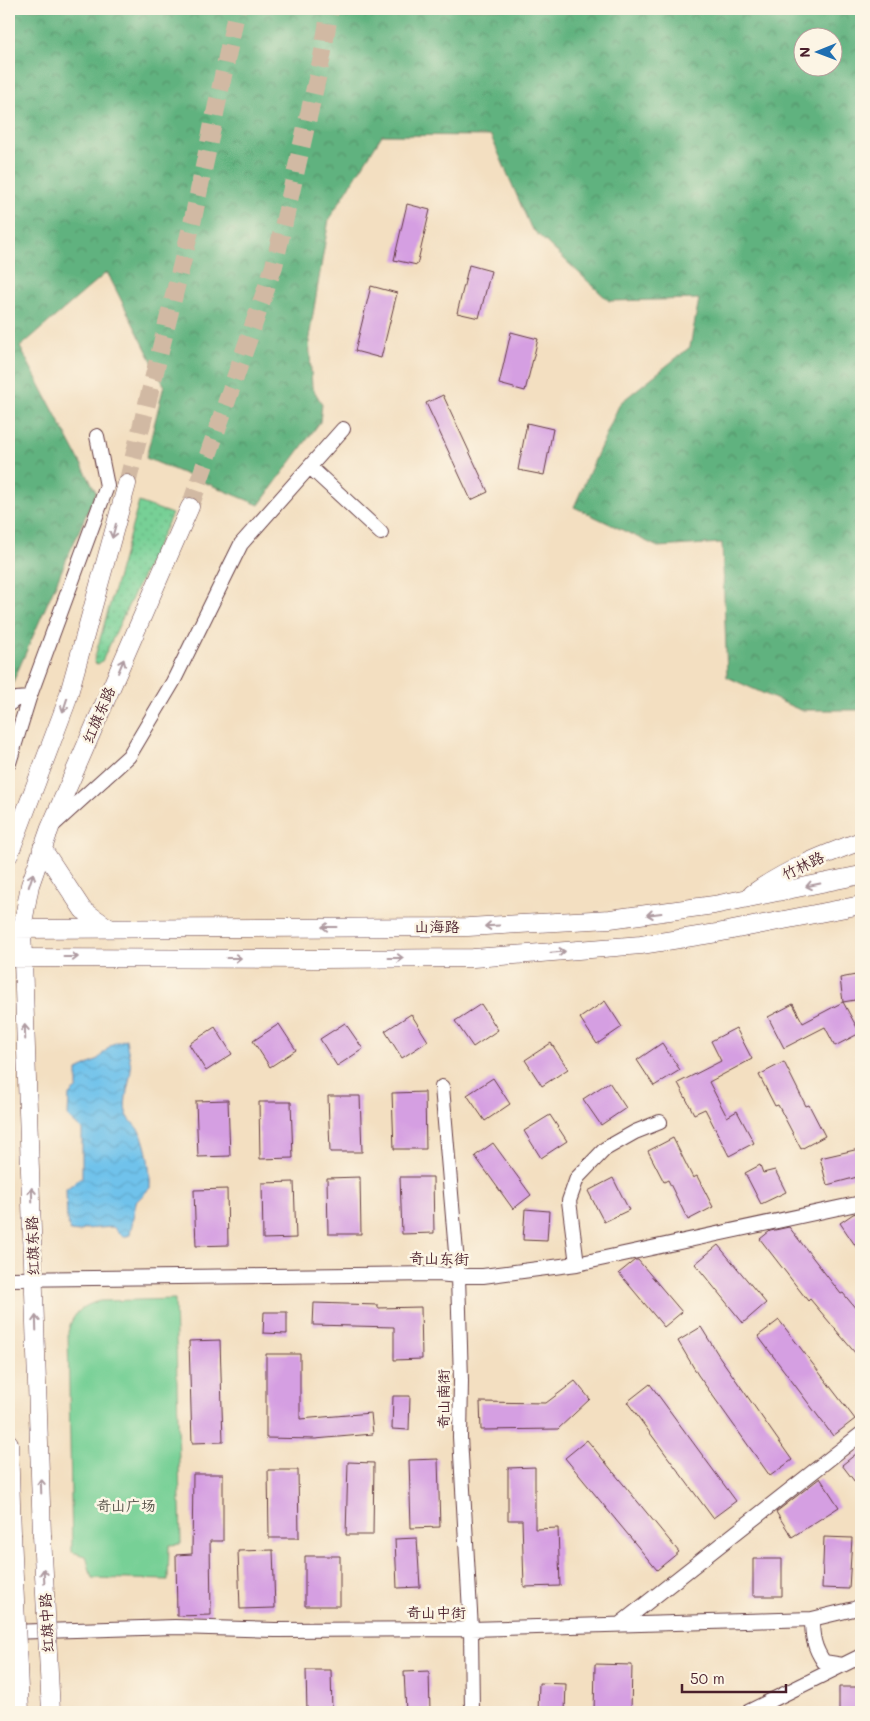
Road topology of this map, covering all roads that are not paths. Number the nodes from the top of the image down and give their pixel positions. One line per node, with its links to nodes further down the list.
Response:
1 (344, 429): 3 (street)
2 (97, 436): 7 (street)
3 (310, 467): 6 (street); 10 (street)
4 (126, 484): 13 (main road, one-way to 13)
5 (190, 506): 10 (main road, 红旗东路, one-way to 5)
6 (382, 533)
7 (28, 698): 8 (street); 9 (street)
8 (9, 704)
9 (9, 763)
10 (50, 828): 12 (main road, 红旗东路)
11 (861, 841): 15 (main road, 竹林路)
12 (42, 848): 17 (main road, 红旗东路, one-way to 12); 18 (main road)
13 (9, 855)
14 (861, 875): 15 (main road, 山海路, one-way to 15)
15 (748, 898): 18 (main road, 山海路, one-way to 18)
16 (861, 905): 19 (main road, 山海路, one-way to 16)
17 (15, 928): 18 (main road, 山海路); 19 (main road)
18 (110, 928)
19 (16, 958): 25 (main road, 红旗东路, one-way to 19)
20 (442, 1087): 24 (street, 奇山南街)
21 (660, 1122): 23 (street)
22 (861, 1203): 23 (street, 奇山东街)
23 (577, 1264): 24 (street, 奇山东街)
24 (458, 1276): 25 (street, 奇山东街); 33 (street, 奇山南街)
25 (34, 1278): 26 (street, 奇山东街); 29 (main road, 红旗东路, one-way to 25)
26 (9, 1279)
27 (861, 1434): 32 (street)
28 (9, 1442): 37 (main road, 红旗中路, bridge)
29 (42, 1534): 38 (main road, 红旗中路, one-way to 29, bridge)
30 (861, 1606): 31 (street, 奇山中街)
31 (812, 1619): 32 (street, 奇山中街); 36 (street)
32 (620, 1624): 33 (street, 奇山中街)
33 (471, 1629): 34 (street, 奇山中街); 39 (street, 奇山南街)
34 (9, 1632)
35 (861, 1656): 36 (street)
36 (842, 1665): 40 (street)
37 (20, 1712)
38 (51, 1712)
39 (472, 1712)
40 (748, 1712)

